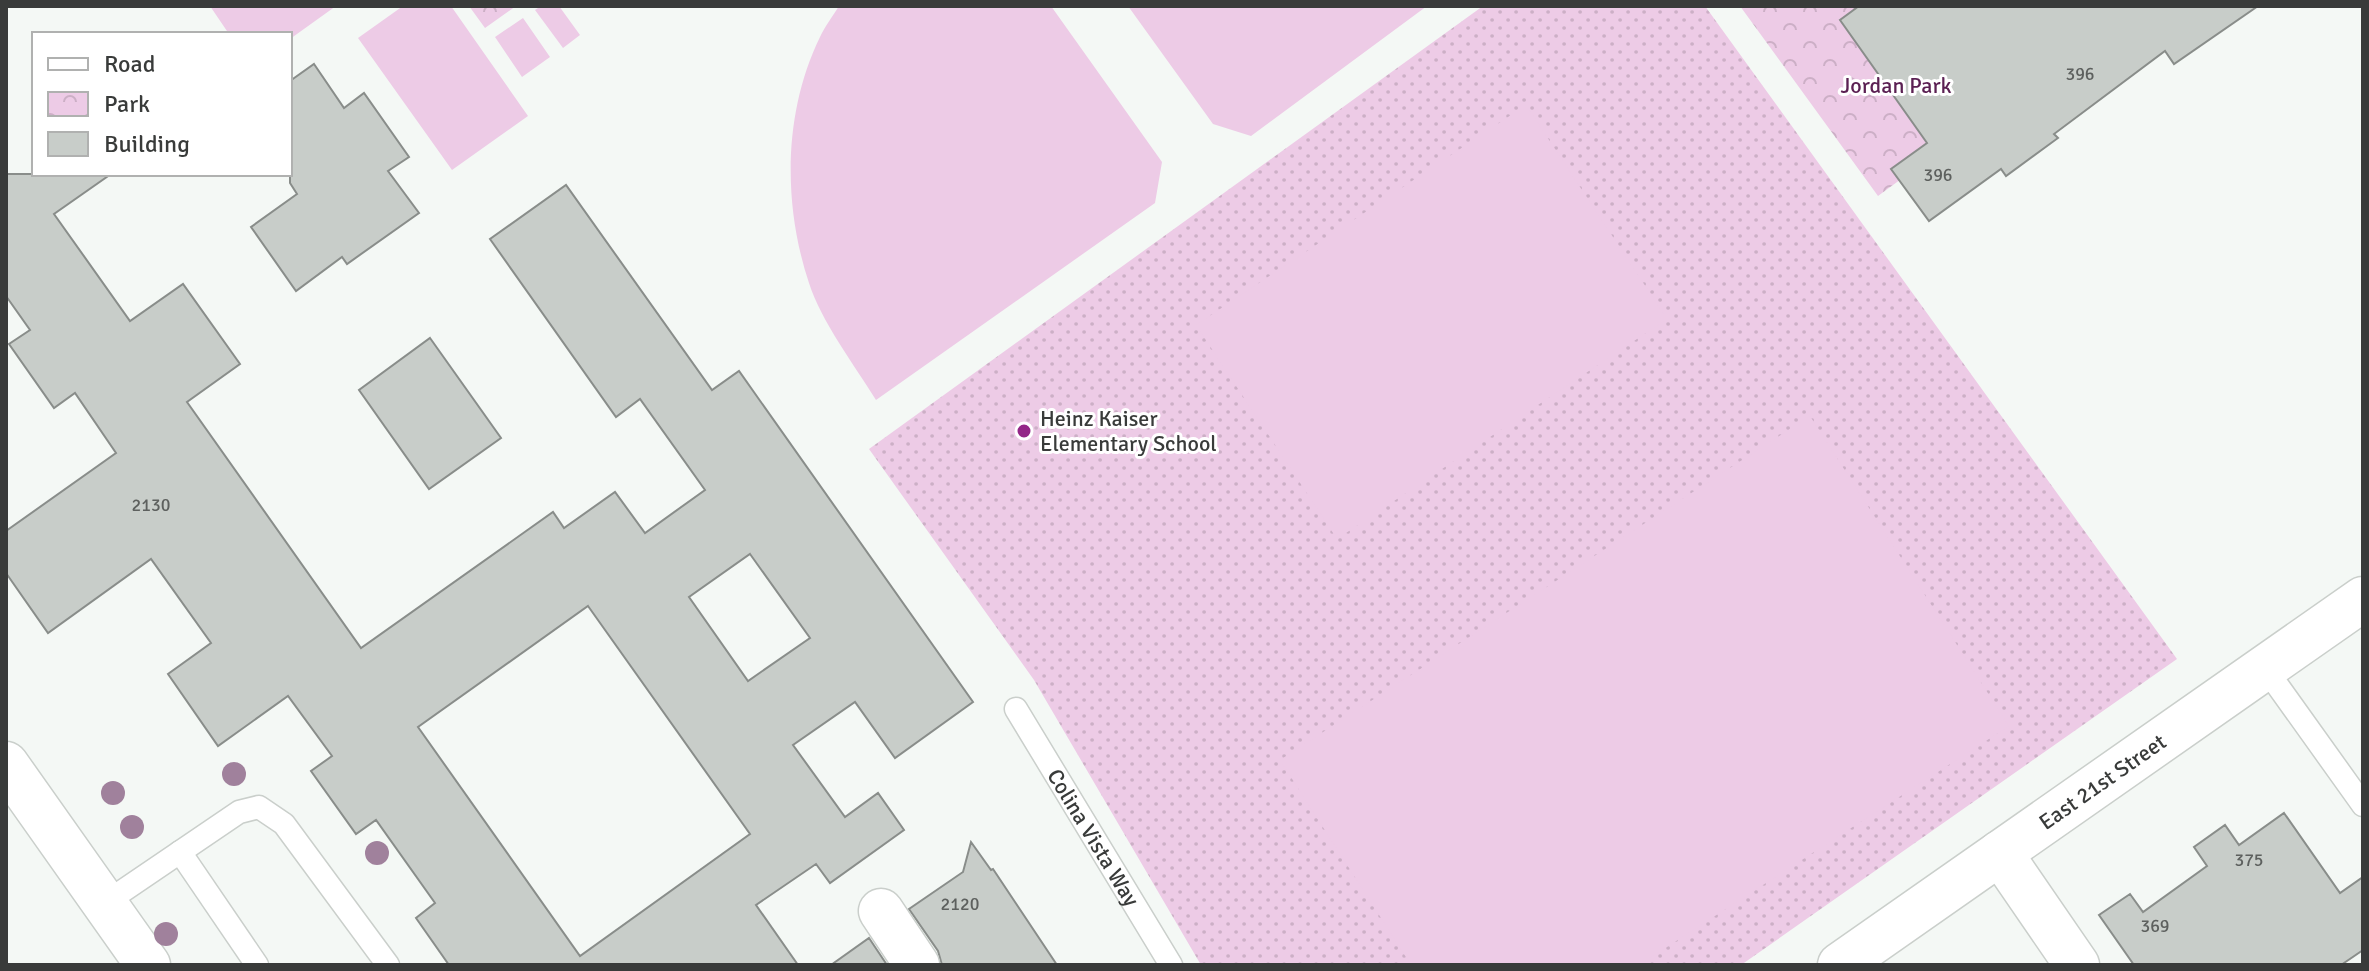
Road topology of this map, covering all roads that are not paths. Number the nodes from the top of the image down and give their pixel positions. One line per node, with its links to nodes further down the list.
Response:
1 (2363, 599): 2 (street, East 21st Street)
2 (2265, 668): 5 (lane); 7 (street, East 21st Street)
3 (1016, 709): 14 (lane, Colina Vista Way)
4 (6, 764): 8 (street)
5 (2363, 805)
6 (180, 852): 8 (lane); 11 (lane); 12 (lane)
7 (2000, 853): 15 (street, East 21st Street); 16 (street)
8 (105, 903): 10 (street)
9 (881, 911): 13 (street)
10 (148, 965)
11 (257, 965)
12 (388, 965)
13 (917, 965)
14 (1171, 965)
15 (1840, 965)
16 (2077, 965)

